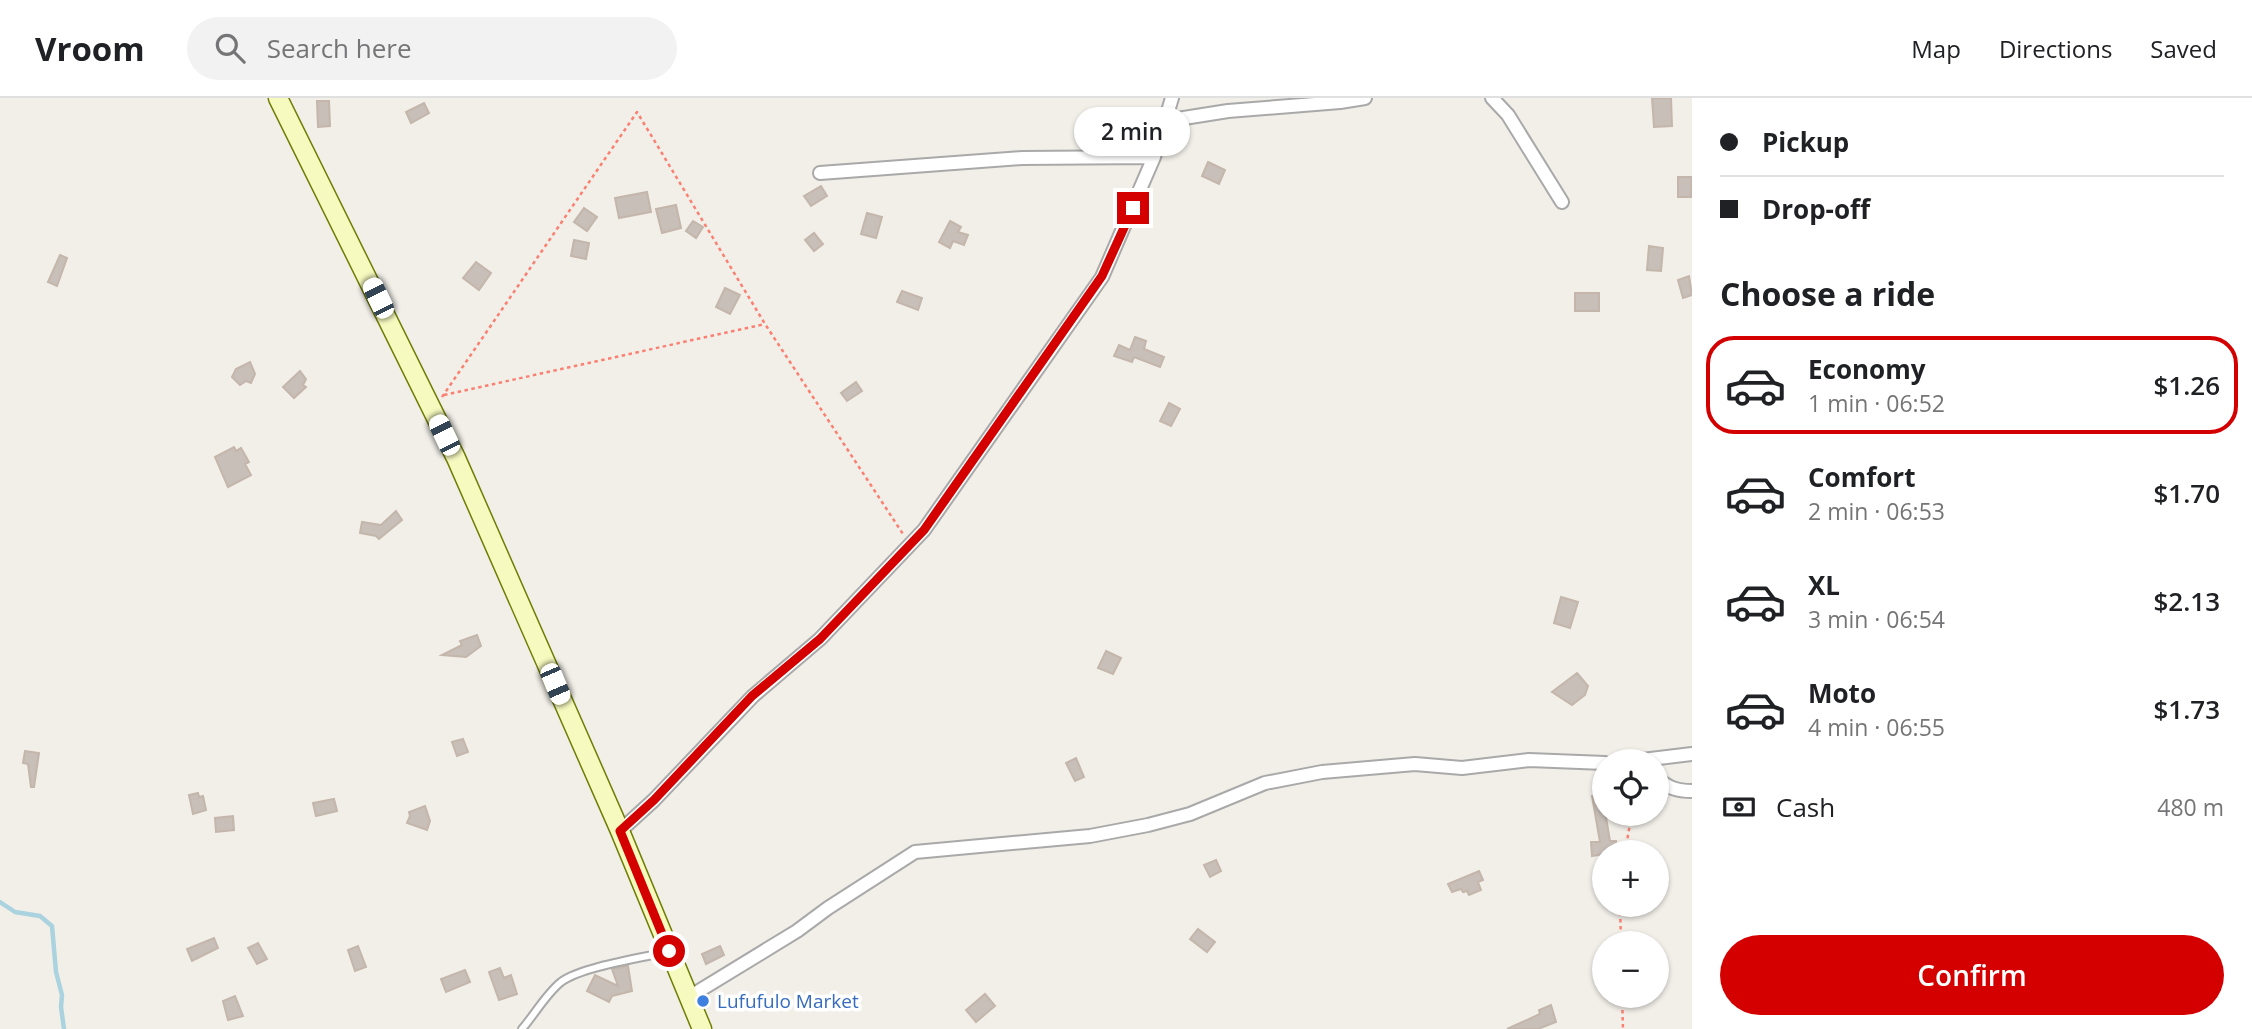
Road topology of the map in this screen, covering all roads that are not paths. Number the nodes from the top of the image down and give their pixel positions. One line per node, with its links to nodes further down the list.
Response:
1 (278, 98): 14 (street)
2 (1172, 98): 5 (street)
3 (1366, 98): 5 (street)
4 (1492, 98): 8 (street)
5 (1165, 121): 6 (street)
6 (1154, 157): 7 (street); 14 (street)
7 (820, 173)
8 (1562, 202)
9 (1692, 754): 10 (street)
10 (1669, 757)
11 (1592, 762): 16 (street)
12 (1669, 787): 13 (street)
13 (1692, 790)
14 (620, 831): 15 (street)
15 (669, 951): 16 (street); 17 (lane)
16 (689, 997): 18 (street)
17 (523, 1029)
18 (702, 1029)

